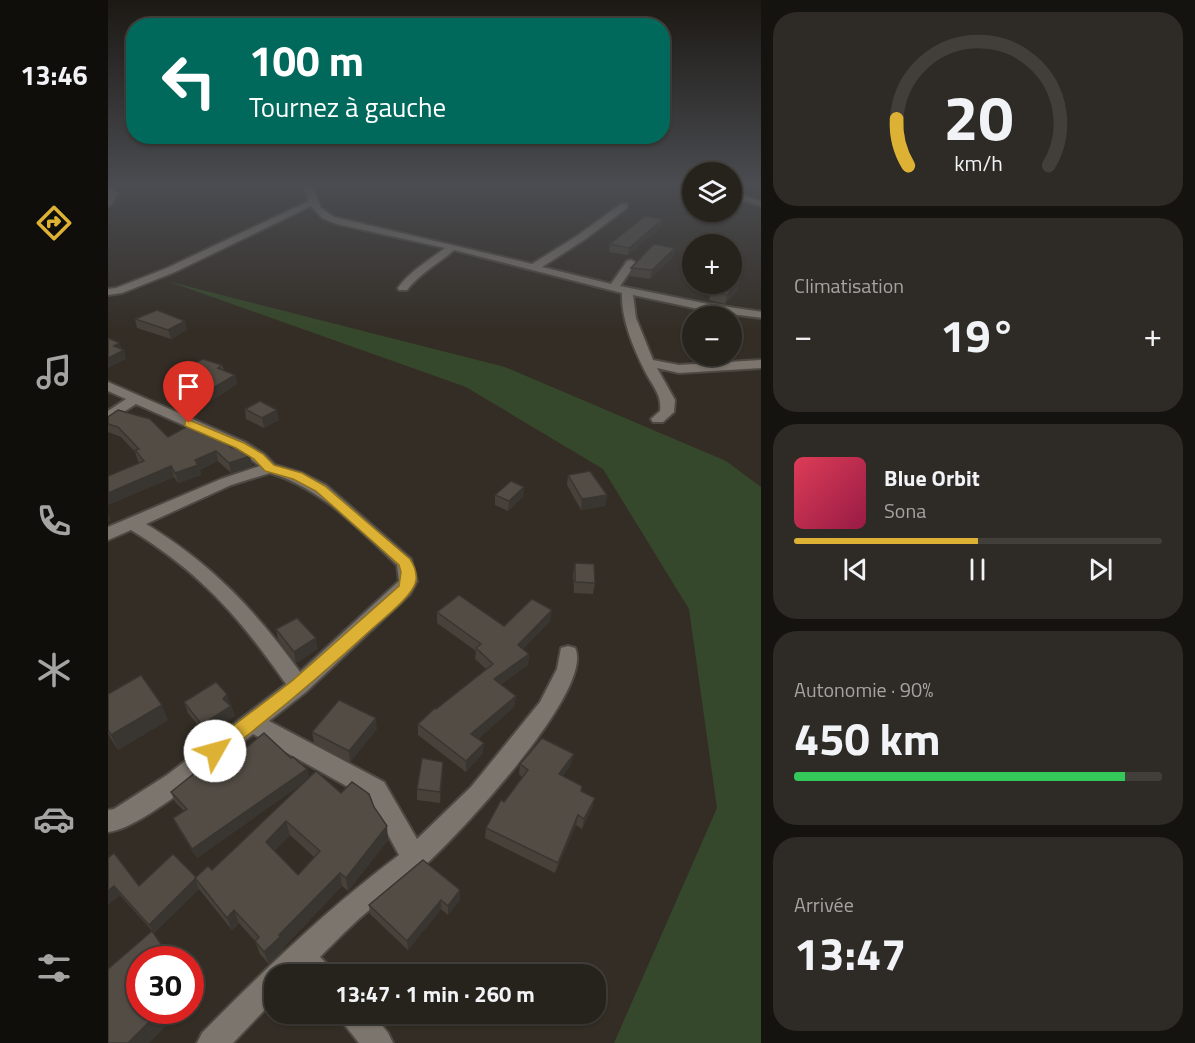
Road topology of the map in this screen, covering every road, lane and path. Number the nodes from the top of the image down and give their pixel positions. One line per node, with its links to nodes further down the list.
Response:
1 (247, 234): 9 (street)
2 (395, 234): 4 (street)
3 (588, 234): 6 (street)
4 (452, 247): 6 (street); 7 (street)
5 (631, 263): 8 (street)
6 (535, 267): 8 (street)
7 (403, 288)
8 (614, 288): 10 (street)
9 (108, 292)
10 (629, 292): 11 (street); 12 (street)
11 (761, 315)
12 (650, 363): 13 (street); 17 (street)
13 (761, 364)
14 (108, 386): 15 (street)
15 (134, 399): 16 (street); 18 (street)
16 (108, 418)
17 (658, 419)
18 (270, 468): 19 (street); 22 (street)
19 (132, 523): 20 (street); 22 (street)
20 (108, 534)
21 (568, 654): 25 (street)
22 (298, 686): 23 (street)
23 (252, 722): 24 (street); 25 (street)
24 (108, 821)
25 (414, 859): 26 (street)
26 (310, 964)
27 (264, 990): 29 (street)
28 (362, 1024): 30 (street)
29 (213, 1043)
30 (378, 1043)

